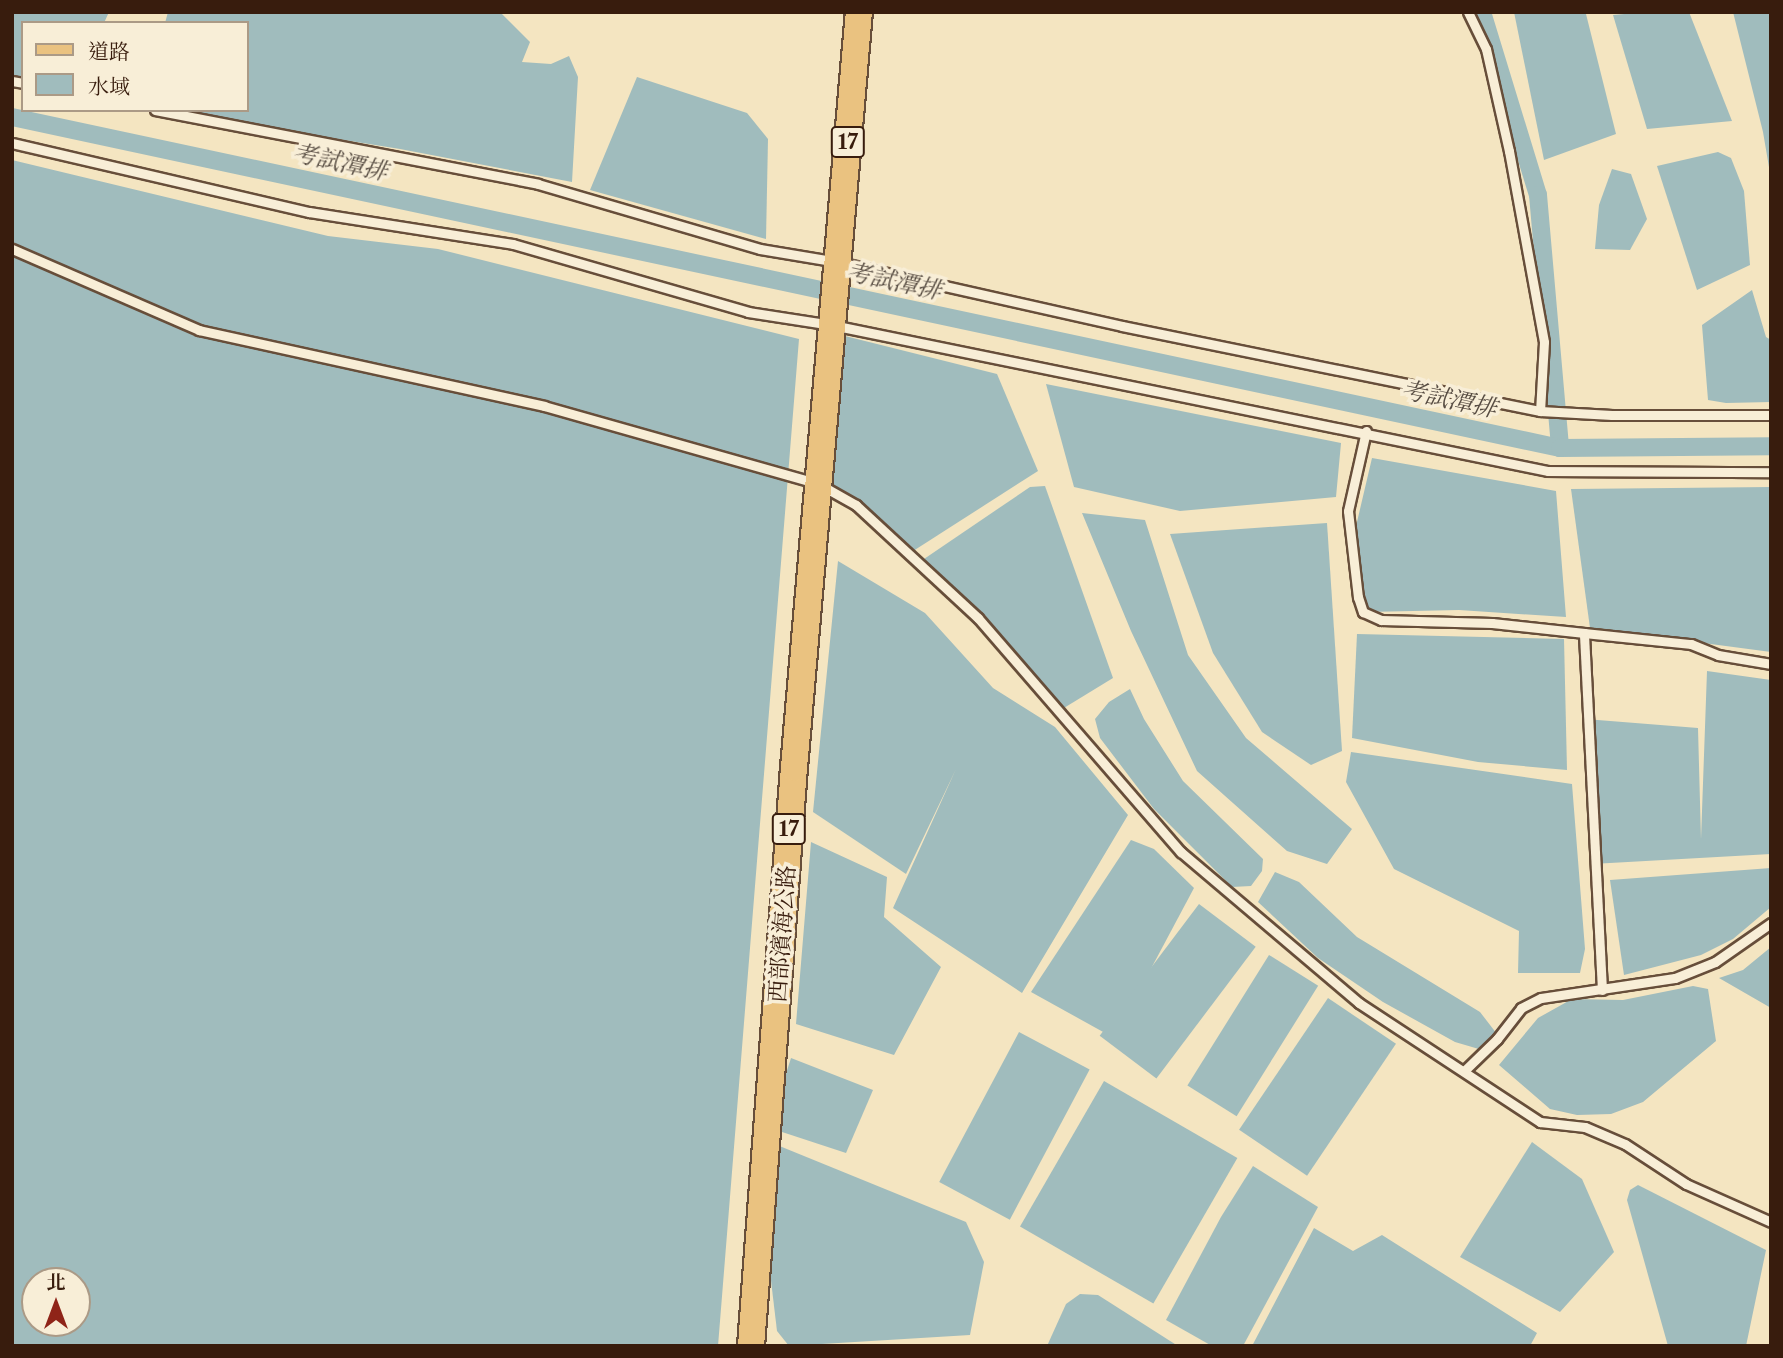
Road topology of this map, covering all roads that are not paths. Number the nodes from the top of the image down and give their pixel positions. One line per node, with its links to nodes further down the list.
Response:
1 (859, 12): 6 (main road, 17)
2 (1468, 12): 8 (lane)
3 (165, 112): 6 (lane)
4 (12, 143): 7 (lane)
5 (12, 249): 12 (lane)
6 (838, 267): 7 (main road, 17); 8 (lane)
7 (833, 319): 10 (lane); 12 (main road, 西部濱海公路 / 17)
8 (1540, 411): 9 (lane)
9 (1771, 415)
10 (1366, 431): 11 (lane); 13 (lane)
11 (1771, 472)
12 (817, 483): 17 (lane); 19 (main road, 西部濱海公路 / 17)
13 (1584, 634): 14 (lane); 16 (lane)
14 (1771, 664)
15 (1771, 923): 16 (lane)
16 (1602, 990): 17 (lane)
17 (1464, 1071): 18 (lane)
18 (1771, 1222)
19 (751, 1346)

